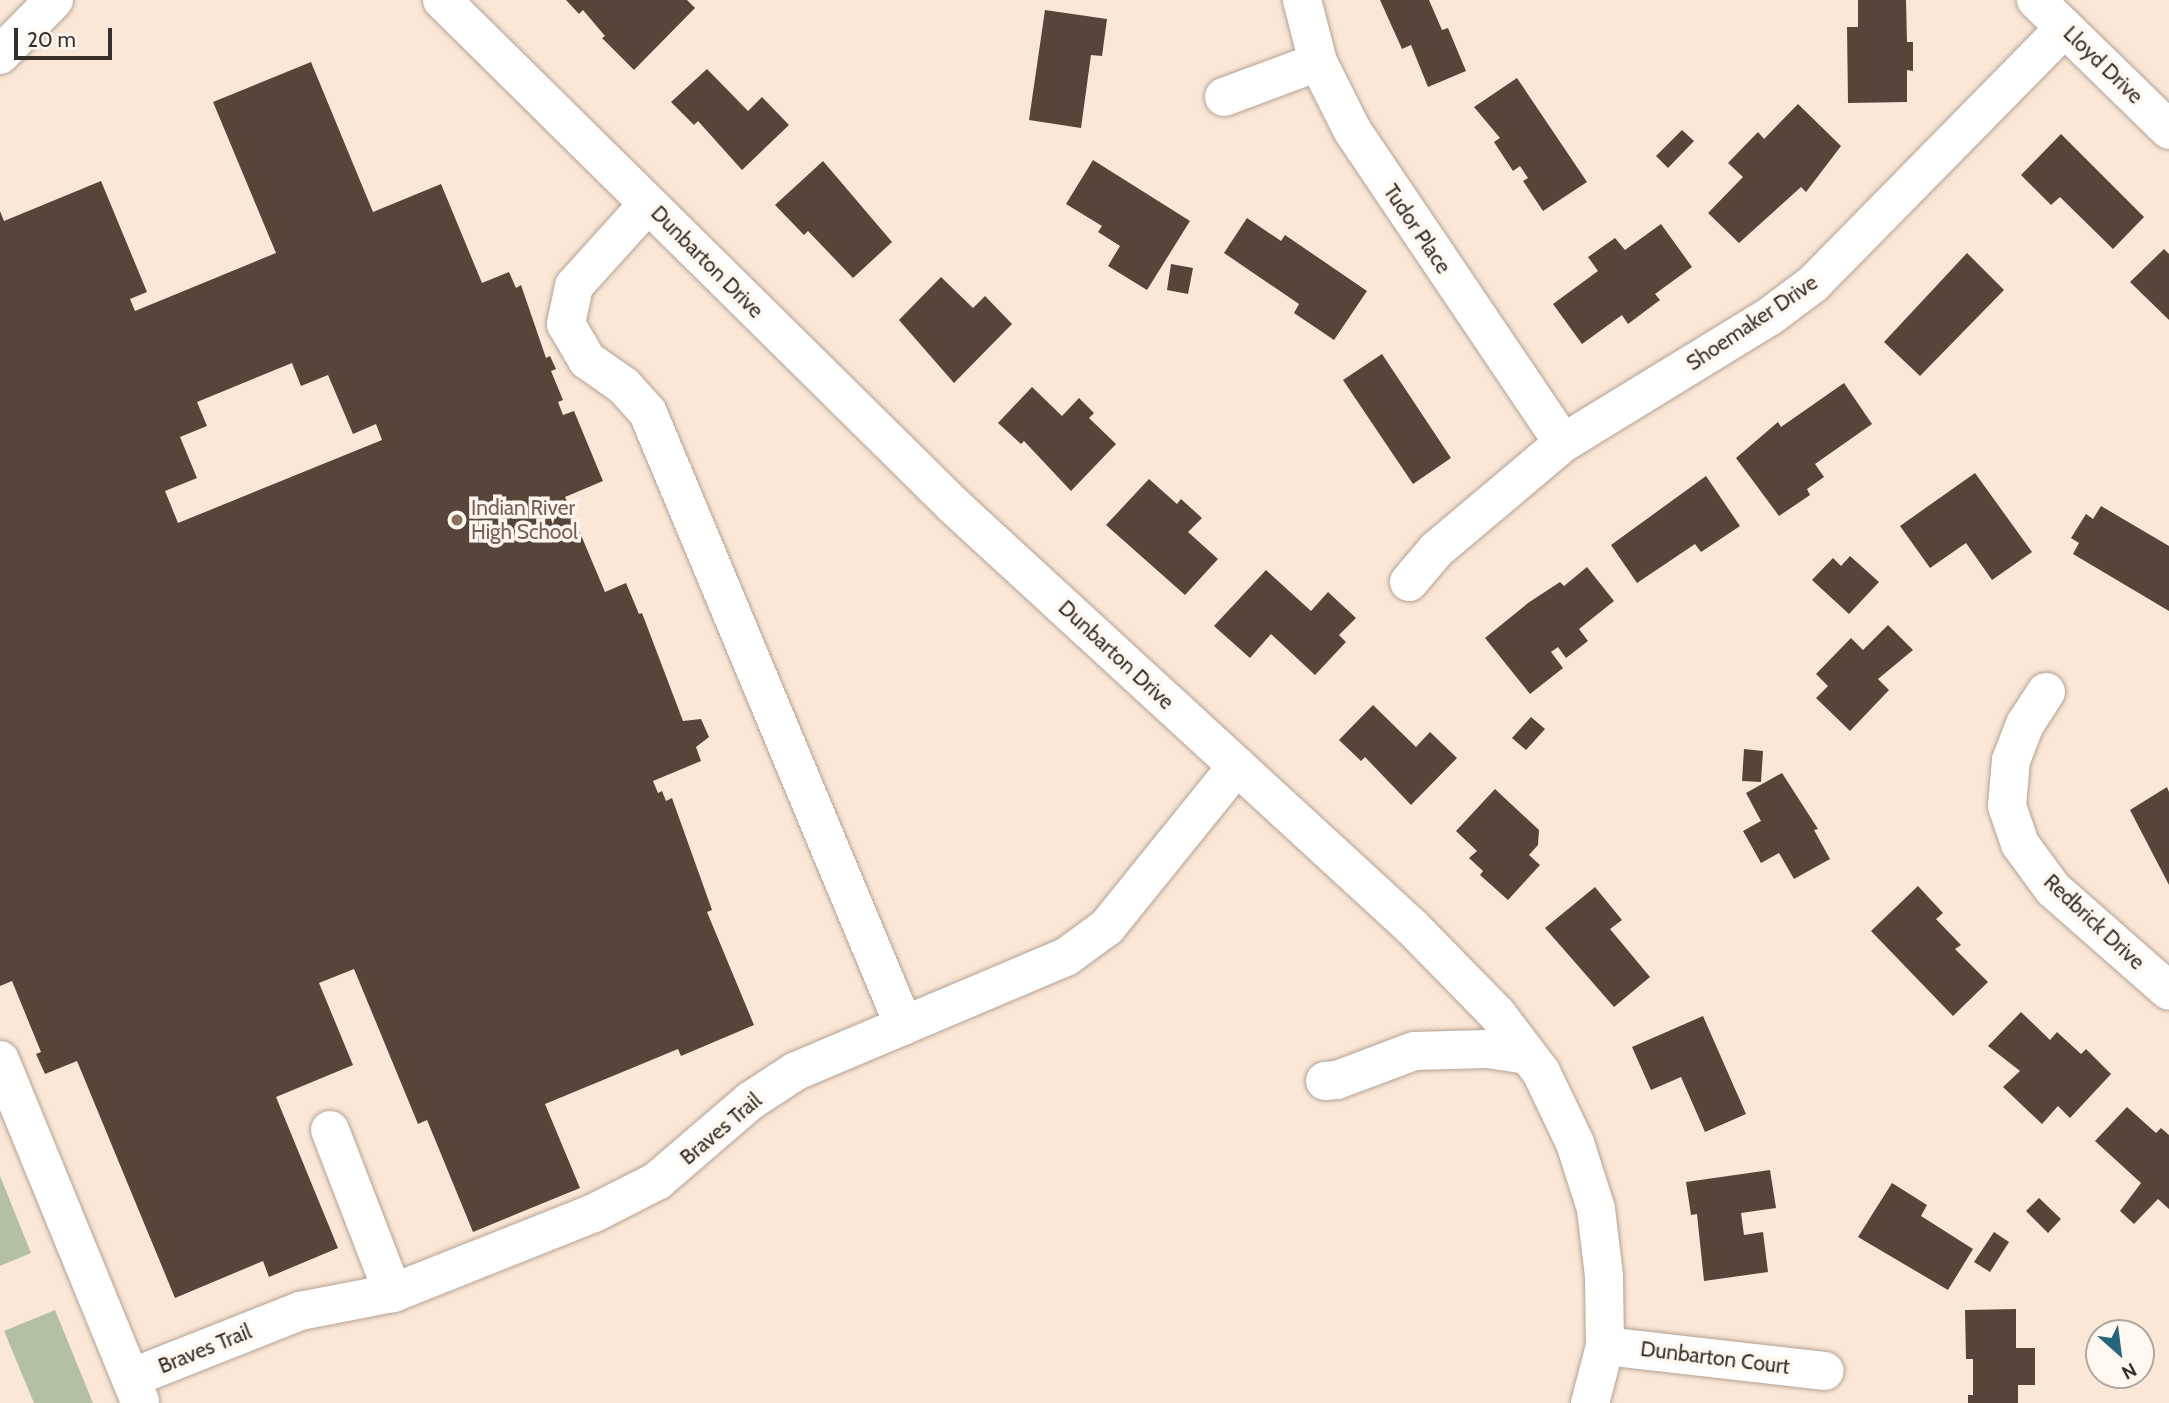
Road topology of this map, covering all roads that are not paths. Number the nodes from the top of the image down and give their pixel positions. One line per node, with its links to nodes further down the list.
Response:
1 (54, 0): 6 (street)
2 (442, 0): 10 (street, Dunbarton Drive)
3 (1302, 0): 7 (street, Tudor Place)
4 (2036, 0): 5 (street, Lloyd Drive)
5 (2065, 28): 9 (street, Lloyd Drive); 11 (street, Shoemaker Drive)
6 (0, 55)
7 (1318, 62): 8 (street); 11 (street, Tudor Place)
8 (1224, 97)
9 (2169, 130)
10 (648, 204): 14 (street, Dunbarton Drive); 16 (street)
11 (1563, 443): 12 (street, Shoemaker Drive)
12 (1409, 582)
13 (2046, 692): 15 (street, Redbrick Drive)
14 (1237, 766): 16 (street, Braves Trail); 17 (street, Dunbarton Drive)
15 (2169, 992)
16 (904, 1026): 21 (street, Braves Trail)
17 (1528, 1055): 19 (street); 22 (street, Dunbarton Drive)
18 (0, 1060): 24 (street, Braves Trail)
19 (1325, 1081)
20 (330, 1130): 21 (street)
21 (393, 1293): 24 (street, Braves Trail)
22 (1605, 1346): 23 (street, Dunbarton Court); 25 (street, Dunbarton Drive)
23 (1825, 1371)
24 (136, 1391)
25 (1590, 1403)

